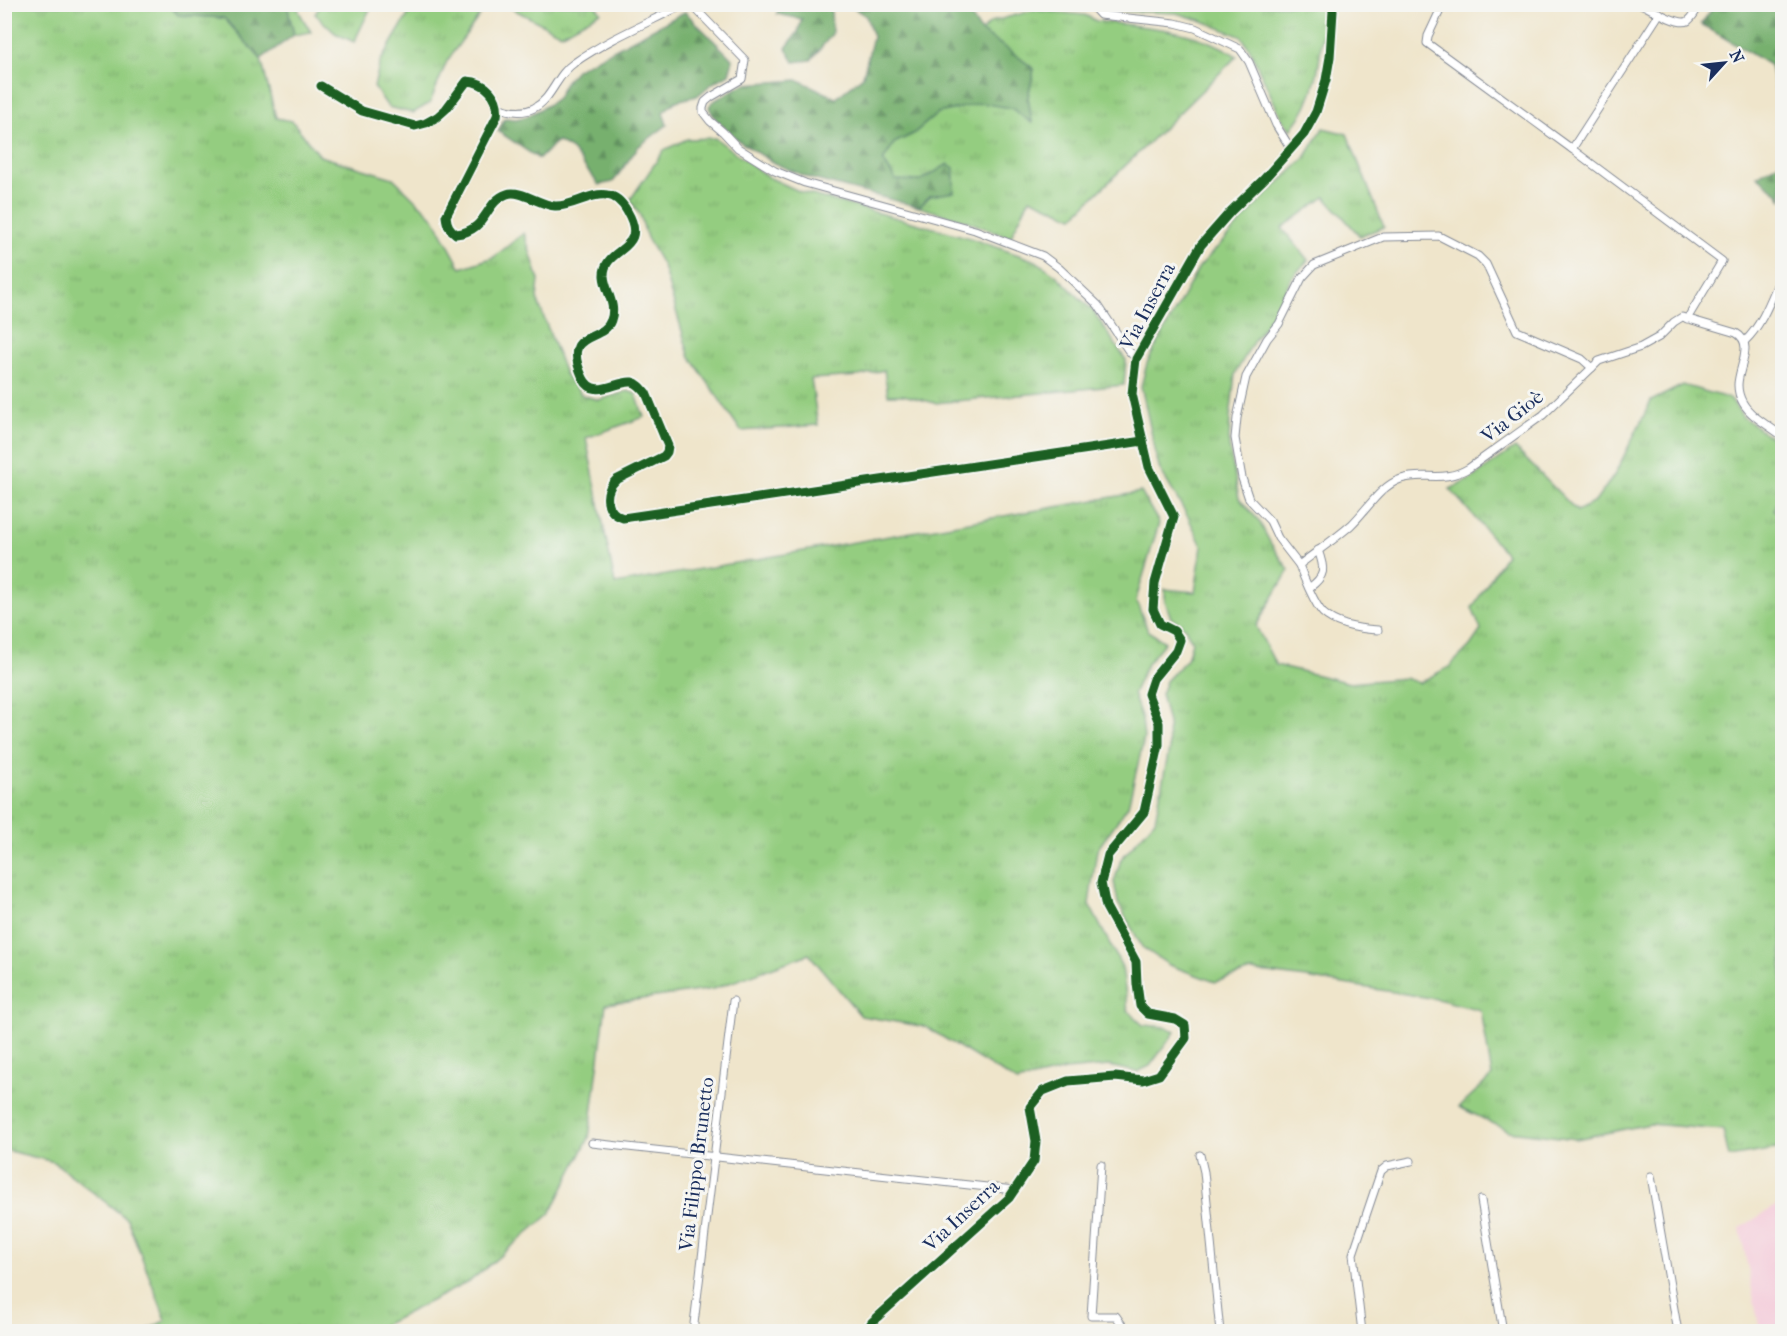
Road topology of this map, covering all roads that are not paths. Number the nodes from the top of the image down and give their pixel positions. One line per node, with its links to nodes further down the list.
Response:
1 (685, 4): 10 (street)
2 (691, 4): 16 (street)
3 (1090, 4): 11 (street)
4 (1331, 4): 11 (street, Via Inserra)
5 (1443, 4): 12 (street)
6 (1641, 4): 8 (street)
7 (1700, 4): 8 (street)
8 (1660, 13): 12 (street)
9 (321, 86): 10 (street)
10 (498, 107): 19 (street)
11 (1291, 149): 16 (street, Via Inserra)
12 (1572, 149): 14 (street)
13 (1782, 274): 15 (street)
14 (1688, 319): 15 (street); 17 (street, Via Gioè)
15 (1745, 341): 18 (street)
16 (1136, 359): 19 (street, Via Inserra)
17 (1592, 368): 20 (street, Via Gioè); 21 (street)
18 (1782, 436)
19 (1143, 441): 31 (street, Via Inserra)
20 (1318, 550): 21 (street, Via Gioè); 22 (street)
21 (1299, 565): 22 (street)
22 (1309, 588): 23 (street)
23 (1378, 630)
24 (733, 1001): 27 (street, Via Filippo Brunetto)
25 (592, 1143): 27 (street)
26 (1200, 1155): 36 (street)
27 (714, 1157): 31 (street); 33 (street, Via Filippo Brunetto)
28 (1411, 1161): 37 (street)
29 (1101, 1165): 35 (street)
30 (1651, 1176): 39 (street)
31 (1014, 1190): 34 (street, Via Inserra)
32 (1481, 1200): 38 (street)
33 (693, 1332)
34 (865, 1332)
35 (1126, 1332)
36 (1220, 1332)
37 (1362, 1332)
38 (1503, 1332)
39 (1678, 1332)

